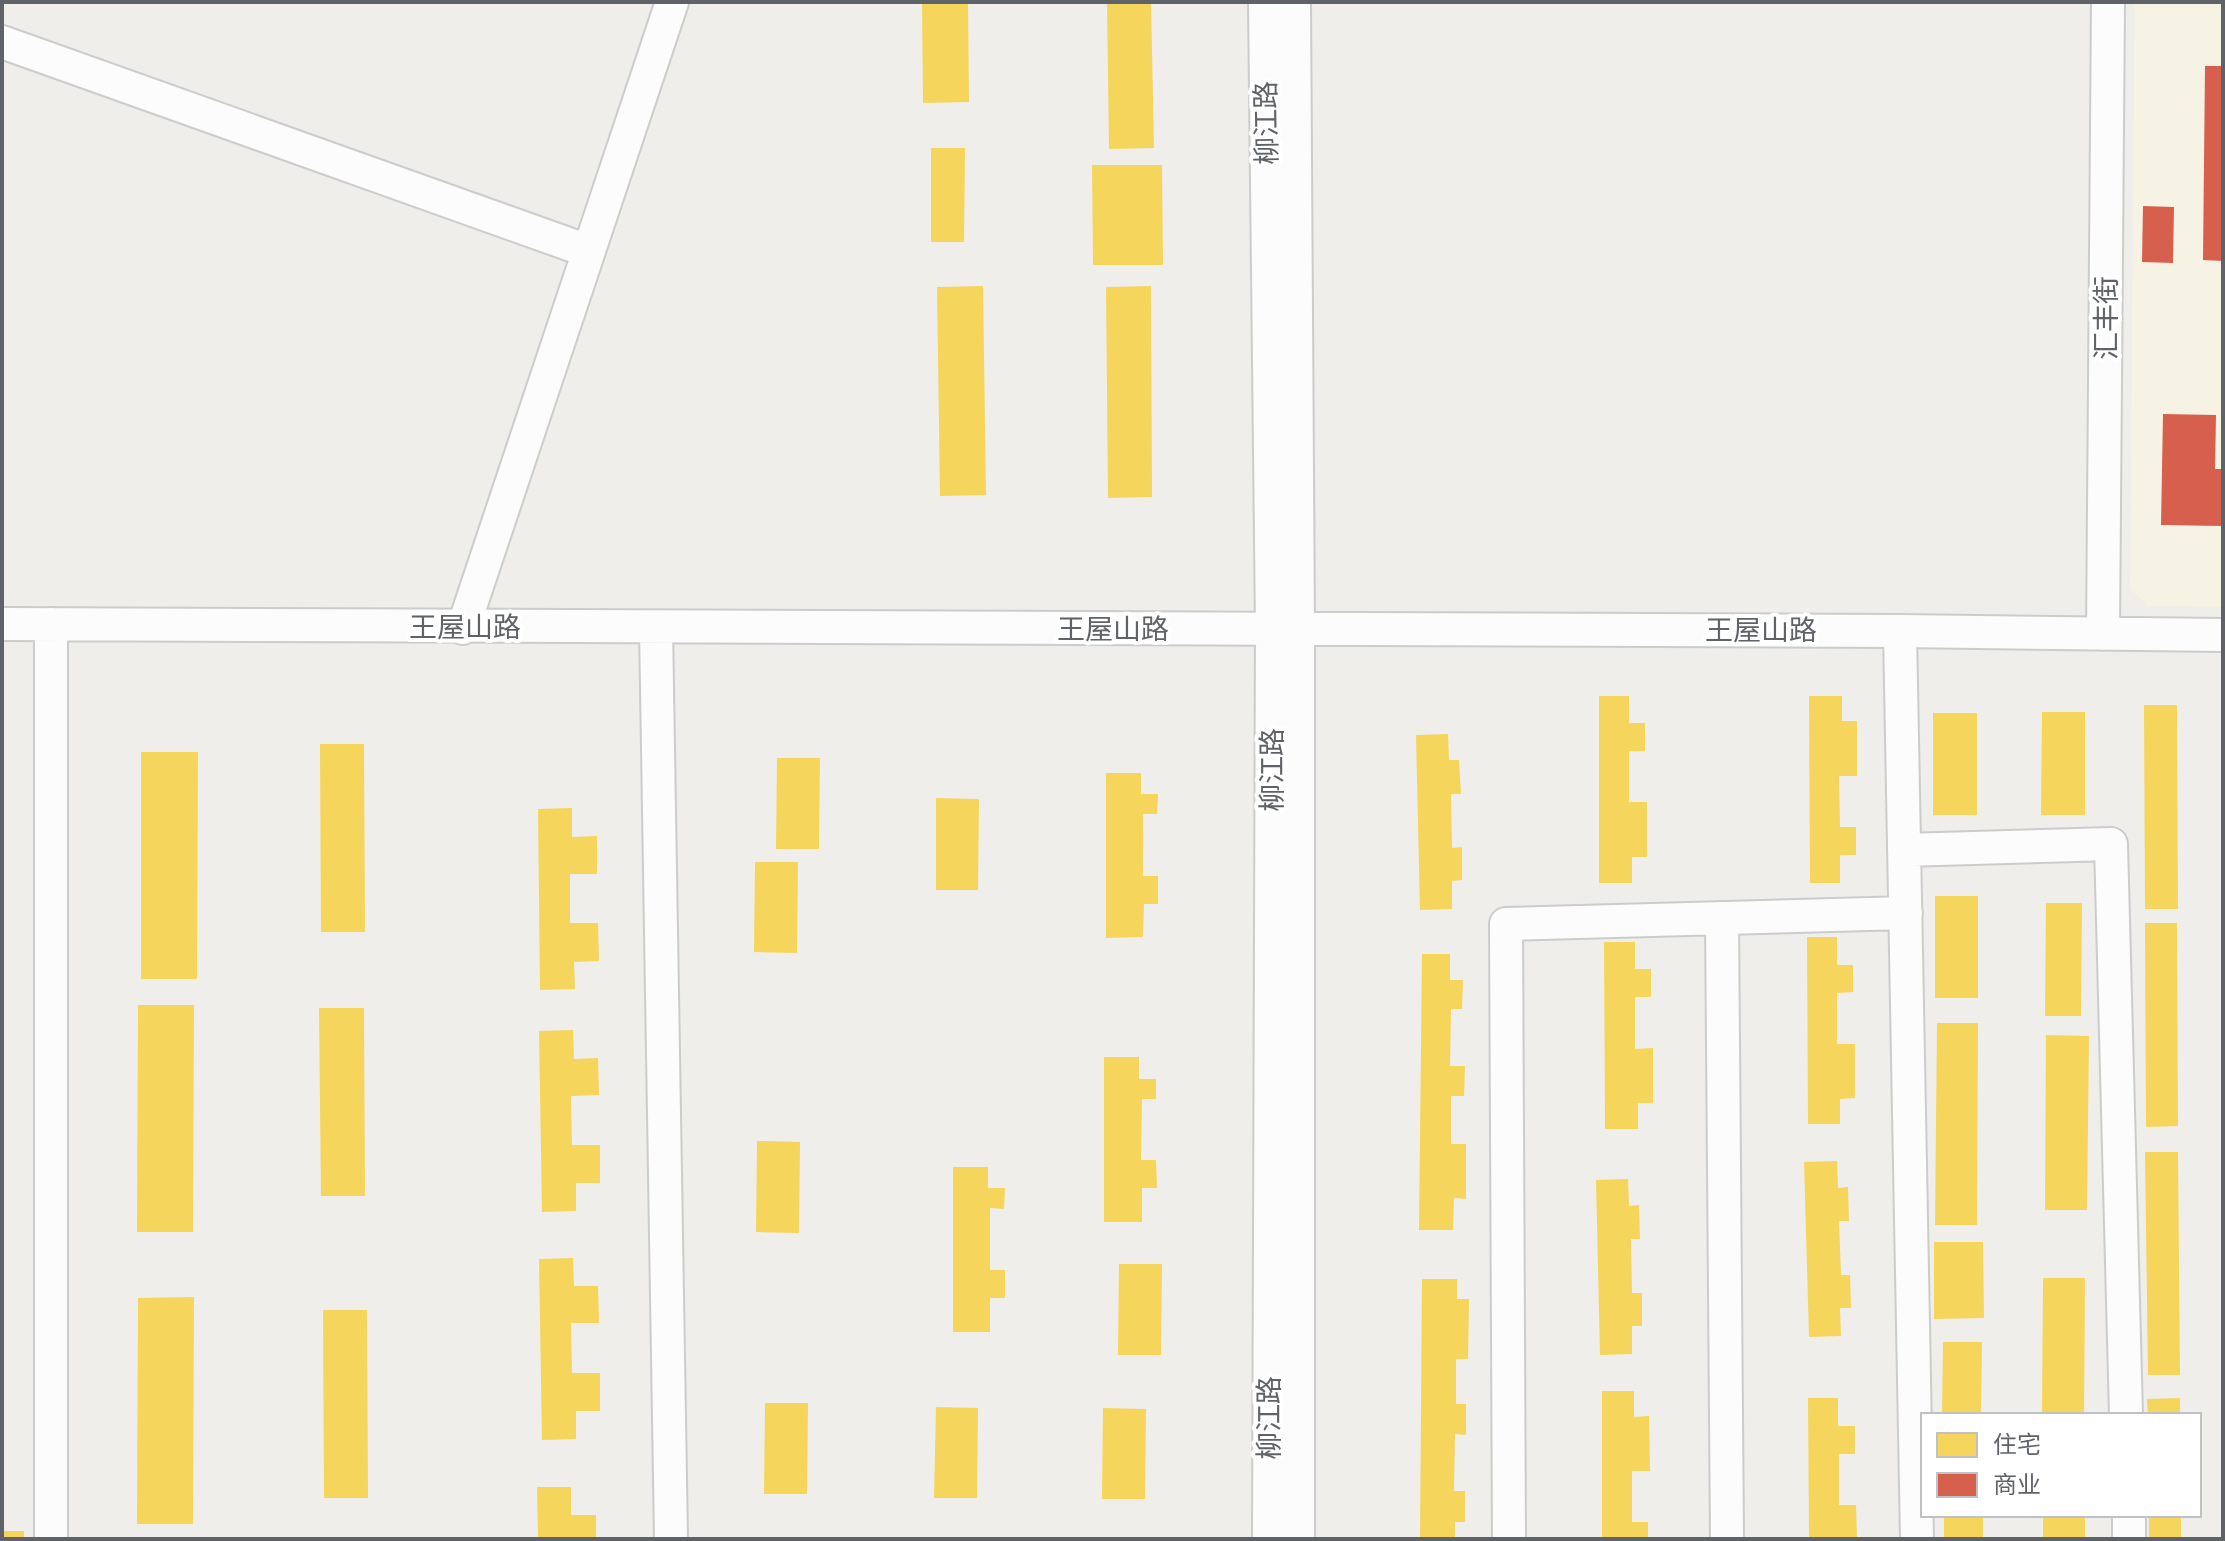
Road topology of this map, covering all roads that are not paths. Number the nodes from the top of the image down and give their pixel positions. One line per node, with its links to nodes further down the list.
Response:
1 (672, 2): 6 (street)
2 (1265, 2): 11 (street, 柳江路)
3 (1294, 2): 11 (street, 柳江路)
4 (2108, 2): 13 (street, 汇丰街)
5 (2, 42): 6 (street)
6 (588, 251): 10 (street)
7 (2, 624): 8 (street, 王屋山路)
8 (51, 624): 10 (street, 王屋山路); 20 (street)
9 (656, 627): 10 (street, 王屋山路); 11 (street, 王屋山路); 21 (street)
10 (463, 628)
11 (1285, 629): 12 (street, 王屋山路); 22 (street, 柳江路); 23 (street, 柳江路)
12 (1900, 631): 13 (street, 王屋山路); 15 (street)
13 (2103, 634): 14 (street, 王屋山路)
14 (2223, 635)
15 (1904, 850): 16 (street); 18 (street)
16 (1906, 913): 17 (street); 26 (street)
17 (1722, 918): 24 (street); 25 (street)
18 (2126, 1413)
19 (2129, 1517): 27 (street)
20 (51, 1539)
21 (671, 1539)
22 (1269, 1539)
23 (1298, 1539)
24 (1509, 1539)
25 (1727, 1539)
26 (1917, 1539)
27 (2129, 1539)

